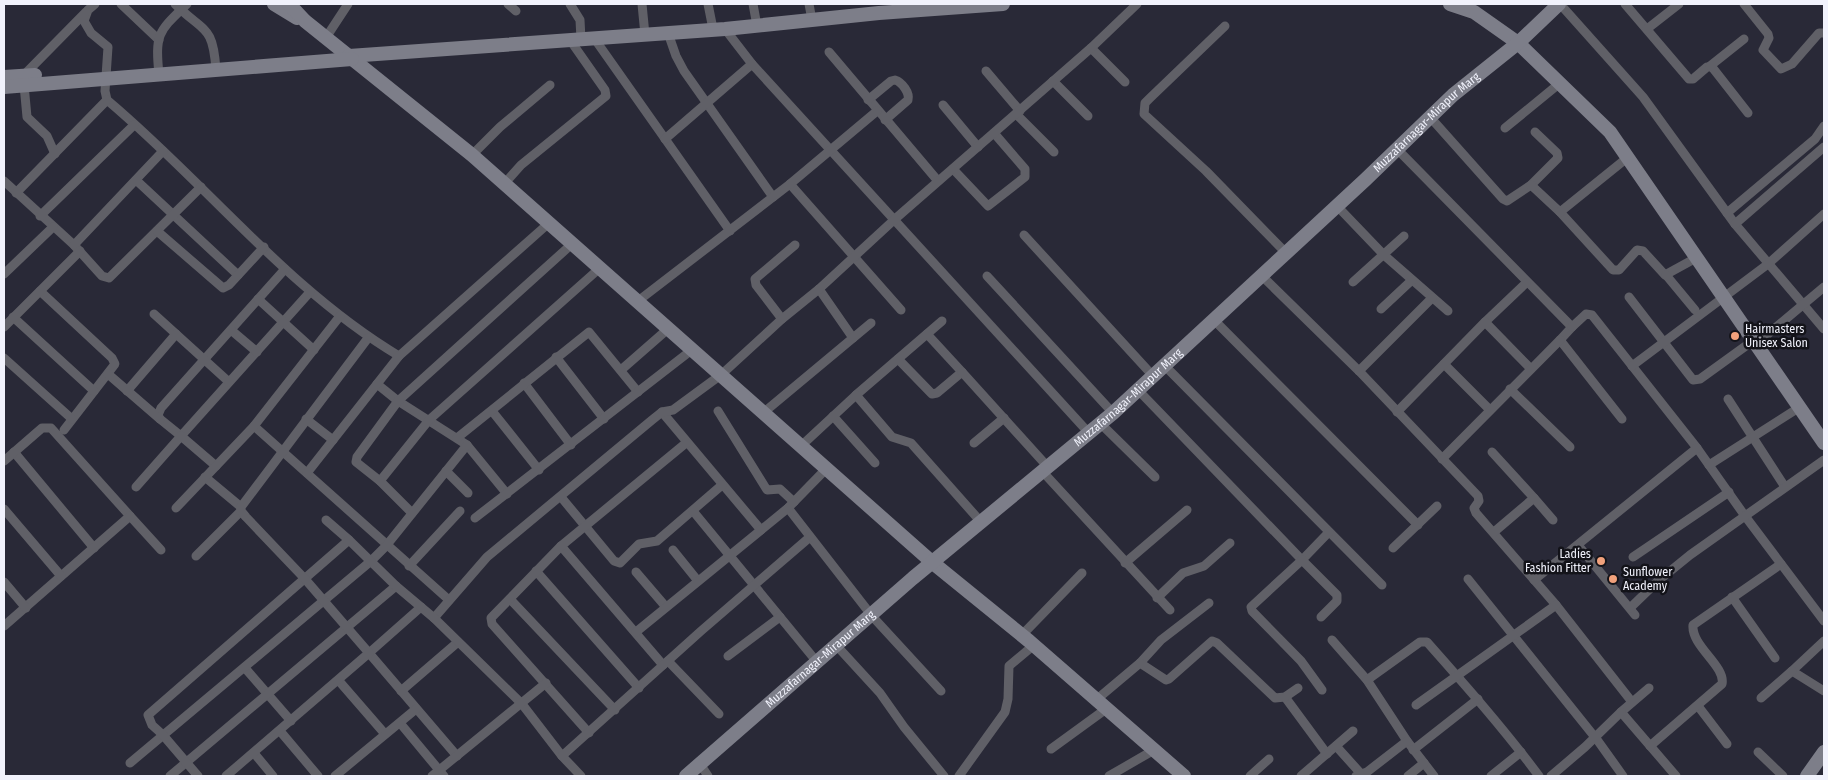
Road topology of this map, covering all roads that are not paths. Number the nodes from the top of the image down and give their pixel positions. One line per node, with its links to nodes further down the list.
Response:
1 (121, 4): 35 (street)
2 (274, 4): 24 (main road)
3 (289, 4): 24 (main road)
4 (348, 4): 32 (street)
5 (508, 4): 22 (street)
6 (572, 4): 34 (street)
7 (642, 4): 31 (street)
8 (708, 4): 27 (street)
9 (753, 4): 25 (street)
10 (809, 4): 23 (street)
11 (1002, 4): 18 (main road)
12 (1137, 4): 37 (street)
13 (1450, 4): 36 (main road)
14 (1559, 4): 36 (main road, Muzzafarnagar-Mirapur Marg); 90 (street)
15 (1625, 4): 28 (street)
16 (1679, 4): 28 (street)
17 (1744, 4): 30 (street)
18 (961, 5): 21 (main road)
19 (181, 6): 35 (street); 41 (street)
20 (92, 7): 45 (street); 47 (street)
21 (927, 7): 23 (main road)
22 (516, 11)
23 (812, 20): 25 (main road)
24 (305, 21): 32 (main road)
25 (757, 26): 27 (main road)
26 (1224, 26): 106 (street)
27 (719, 29): 29 (main road); 40 (street)
28 (1647, 29): 42 (street)
29 (668, 33): 31 (main road); 55 (street)
30 (1824, 33)
31 (646, 34): 34 (main road)
32 (327, 36): 39 (main road)
33 (1744, 38): 42 (street)
34 (581, 39): 39 (main road); 68 (street); 82 (street)
35 (158, 40): 43 (street)
36 (1518, 43): 50 (main road); 61 (main road, Muzzafarnagar-Mirapur Marg)
37 (1091, 48): 48 (street); 49 (street)
38 (829, 52): 54 (street)
39 (349, 56): 41 (main road); 76 (main road)
40 (752, 64): 55 (street); 72 (street)
41 (216, 66): 43 (main road)
42 (1710, 66): 59 (street)
43 (159, 70): 45 (main road)
44 (986, 71): 58 (street)
45 (107, 74): 47 (main road); 53 (street)
46 (4, 77): 47 (main road)
47 (24, 81): 52 (main road); 75 (street)
48 (1053, 81): 58 (street); 60 (street)
49 (1125, 82)
50 (1560, 83): 65 (street); 77 (main road)
51 (550, 85): 76 (street)
52 (4, 87)
53 (107, 100): 63 (street); 75 (street)
54 (868, 100): 57 (street); 62 (street)
55 (708, 102): 68 (street); 87 (street)
56 (942, 105): 69 (street)
57 (877, 111): 62 (street); 72 (street)
58 (1018, 112): 67 (street); 74 (street)
59 (1748, 114)
60 (1088, 116)
61 (1430, 117): 71 (main road, Muzzafarnagar-Mirapur Marg); 84 (street)
62 (885, 120): 81 (street)
63 (134, 125): 73 (street); 93 (street)
64 (1824, 126): 90 (street)
65 (1505, 128)
66 (1535, 132): 84 (street)
67 (994, 133): 69 (street); 78 (street)
68 (665, 139): 99 (street)
69 (978, 147): 78 (street)
70 (1824, 147): 96 (street)
71 (1397, 149): 88 (main road, Muzzafarnagar-Mirapur Marg); 120 (street)
72 (832, 150): 83 (street); 94 (street)
73 (163, 151): 79 (street); 85 (street)
74 (1054, 152)
75 (55, 154): 86 (street)
76 (472, 155): 82 (main road)
77 (1627, 158): 89 (street); 109 (main road)
78 (953, 169): 81 (street)
79 (136, 180): 91 (street); 105 (street)
80 (4, 181): 86 (street)
81 (938, 181): 94 (street)
82 (504, 183): 95 (main road)
83 (790, 184): 87 (street); 108 (street)
84 (1531, 185): 89 (street)
85 (200, 187): 91 (street); 104 (street)
86 (16, 193): 93 (street)
87 (774, 197): 99 (street)
88 (1337, 206): 106 (main road, Muzzafarnagar-Mirapur Marg); 107 (street)
89 (1560, 212): 115 (street)
90 (1727, 213): 96 (street)
91 (173, 214): 98 (street); 114 (street)
92 (1824, 214): 110 (street)
93 (40, 216): 97 (street)
94 (895, 219): 108 (street); 204 (street)
95 (549, 223): 102 (main road); 159 (street)
96 (1736, 224): 110 (street)
97 (53, 227): 105 (street); 113 (street)
98 (157, 230): 105 (street); 114 (street)
99 (730, 231): 129 (street)
100 (1024, 235): 173 (street)
101 (1404, 236): 107 (street)
102 (573, 243): 111 (main road); 184 (street)
103 (795, 245): 138 (street)
104 (264, 247): 112 (street); 114 (street)
105 (77, 248): 123 (street)
106 (1286, 253): 117 (main road, Muzzafarnagar-Mirapur Marg)
107 (1384, 255): 118 (street); 119 (street)
108 (853, 258): 122 (street); 132 (street)
109 (1696, 258): 115 (street); 125 (main road)
110 (1768, 264): 125 (street); 130 (street)
111 (601, 267): 129 (main road); 200 (street)
112 (285, 269): 124 (street); 128 (street)
113 (4, 274)
114 (238, 275)
115 (1666, 275): 133 (street)
116 (987, 276): 192 (street)
117 (1262, 276): 139 (main road, Muzzafarnagar-Mirapur Marg); 169 (street)
118 (1412, 280): 127 (street); 131 (street)
119 (1354, 282)
120 (1526, 283): 143 (street); 145 (street)
121 (1824, 286): 130 (street)
122 (819, 289): 138 (street); 152 (street)
123 (40, 291): 137 (street); 171 (street)
124 (310, 292): 136 (street); 140 (street)
125 (1724, 296): 154 (street); 155 (main road)
126 (1629, 297): 154 (street)
127 (1432, 298): 134 (street); 169 (street)
128 (258, 299): 140 (street); 148 (street)
129 (638, 301): 146 (main road)
130 (1804, 304): 147 (street); 155 (street)
131 (1381, 308)
132 (901, 310)
133 (1695, 310)
134 (1448, 311)
135 (154, 314): 149 (street)
136 (340, 316): 151 (street); 157 (street)
137 (14, 317): 144 (street); 180 (street)
138 (782, 319): 172 (street)
139 (1214, 320): 165 (main road, Muzzafarnagar-Mirapur Marg); 258 (street)
140 (283, 322): 157 (street); 158 (street)
141 (871, 322): 152 (street)
142 (942, 322): 150 (street)
143 (1485, 322): 164 (street); 167 (street)
144 (4, 327)
145 (1572, 327): 153 (street); 166 (street)
146 (669, 328): 156 (main road); 168 (street)
147 (1824, 328)
148 (231, 330): 158 (street); 162 (street)
149 (176, 334): 162 (street); 179 (street)
150 (927, 334): 163 (street); 170 (street)
151 (368, 338): 159 (street); 198 (street)
152 (853, 338): 191 (street)
153 (1560, 340): 167 (street); 199 (street)
154 (1663, 342): 155 (street); 166 (street)
155 (1755, 342): 185 (main road)
156 (693, 349): 172 (main road); 181 (street)
157 (314, 350): 202 (street)
158 (256, 352): 174 (street)
159 (399, 356): 176 (street)
160 (556, 357): 168 (street); 175 (street); 194 (street)
161 (4, 358): 196 (street)
162 (204, 359): 174 (street); 197 (street)
163 (898, 359): 170 (street); 182 (street)
164 (1444, 364): 186 (street); 190 (street)
165 (1165, 366): 173 (main road, Muzzafarnagar-Mirapur Marg); 260 (street)
166 (1632, 366): 216 (street)
167 (1530, 368): 177 (street)
168 (620, 370): 181 (street)
169 (1360, 371): 190 (street)
170 (962, 372): 195 (street)
171 (108, 374): 179 (street); 180 (street)
172 (722, 374): 189 (street); 191 (main road)
173 (1154, 377): 178 (main road, Muzzafarnagar-Mirapur Marg)
174 (229, 382): 205 (street)
175 (524, 383): 187 (street); 213 (street)
176 (377, 384): 184 (street); 208 (street)
177 (1510, 389): 186 (street); 215 (street)
178 (1138, 390): 192 (main road, Muzzafarnagar-Mirapur Marg); 275 (street)
179 (127, 391): 197 (street)
180 (94, 392): 196 (street)
181 (638, 392): 194 (street)
182 (856, 395): 193 (street); 256 (street)
183 (1728, 399): 206 (street)
184 (398, 400): 200 (street); 233 (street)
185 (1800, 407): 206 (street); 211 (main road)
186 (1490, 410): 220 (street)
187 (492, 411): 207 (street); 228 (street)
188 (718, 411): 242 (street)
189 (662, 412): 209 (street); 240 (street)
190 (1397, 412): 220 (street)
191 (763, 413): 214 (main road)
192 (1113, 413): 201 (main road, Muzzafarnagar-Mirapur Marg)
193 (833, 416): 214 (street); 223 (street)
194 (604, 418): 213 (street)
195 (1004, 418): 210 (street); 227 (street)
196 (72, 419): 203 (street)
197 (160, 419): 205 (street)
198 (306, 419): 208 (street); 218 (street)
199 (1622, 419)
200 (429, 420): 207 (street); 233 (street)
201 (1100, 423): 204 (main road, Muzzafarnagar-Mirapur Marg); 232 (street)
202 (254, 426): 218 (street); 225 (street)
203 (64, 430)
204 (1088, 432): 227 (main road, Muzzafarnagar-Mirapur Marg)
205 (181, 436): 225 (street); 235 (street)
206 (1754, 437): 224 (street); 236 (street)
207 (457, 438): 212 (street)
208 (333, 440): 230 (street)
209 (686, 443): 234 (street); 257 (street)
210 (974, 443)
211 (1824, 443)
212 (467, 445): 229 (street); 239 (street)
213 (571, 445): 228 (street)
214 (801, 446): 226 (main road)
215 (1570, 447)
216 (1697, 448): 224 (street); 265 (street)
217 (14, 452): 222 (street); 251 (street); 268 (street)
218 (282, 452): 230 (street); 245 (street)
219 (1492, 452): 241 (street)
220 (1442, 459): 261 (street)
221 (1824, 460): 236 (street)
222 (4, 461)
223 (875, 463)
224 (1710, 465): 237 (street)
225 (216, 466): 231 (street)
226 (827, 468): 242 (street); 277 (main road)
227 (1045, 468): 256 (main road, Muzzafarnagar-Mirapur Marg); 278 (street)
228 (539, 470): 239 (street)
229 (446, 471): 238 (street); 250 (street)
230 (307, 473): 266 (street)
231 (206, 477): 244 (street); 245 (street)
232 (1155, 477)
233 (380, 481): 250 (street)
234 (722, 485): 249 (street); 259 (street)
235 (136, 487)
236 (1785, 487): 252 (street)
237 (1728, 492): 252 (street); 274 (street)
238 (468, 494)
239 (507, 494): 253 (street)
240 (561, 497): 257 (street); 296 (street)
241 (1534, 498): 255 (street); 261 (street)
242 (791, 504): 259 (street); 262 (street)
243 (1437, 506): 258 (street)
244 (176, 508)
245 (241, 509): 272 (street); 285 (street)
246 (4, 510): 284 (street)
247 (1187, 510): 278 (street)
248 (460, 511): 280 (street)
249 (693, 511): 257 (street); 273 (street)
250 (412, 513): 266 (street)
251 (130, 516): 268 (street); 270 (street)
252 (1745, 516): 265 (street); 279 (street)
253 (475, 518)
254 (326, 520): 263 (street)
255 (1553, 520)
256 (981, 522): 277 (main road, Muzzafarnagar-Mirapur Marg)
257 (586, 525): 267 (street)
258 (1418, 525): 269 (street)
259 (761, 530): 273 (street)
260 (1329, 532): 275 (street); 291 (street)
261 (1494, 532): 287 (street)
262 (810, 537): 290 (street); 305 (street)
263 (349, 540): 276 (street); 285 (street)
264 (1230, 543): 294 (street)
265 (1578, 545): 287 (street)
266 (386, 546): 276 (street); 280 (street)
267 (561, 546): 281 (street); 311 (street)
268 (94, 548): 284 (street)
269 (1393, 548)
270 (162, 550)
271 (673, 550): 288 (street)
272 (196, 556)
273 (729, 556): 288 (street); 290 (street)
274 (1633, 557)
275 (1302, 560): 306 (street); 334 (street)
276 (370, 561): 292 (street); 297 (street)
277 (933, 562): 305 (main road, Muzzafarnagar-Mirapur Marg); 312 (main road)
278 (1125, 563): 294 (street)
279 (1781, 564): 293 (street); 308 (street)
280 (409, 566): 296 (street)
281 (536, 571): 295 (street); 331 (street)
282 (636, 572): 301 (street)
283 (1082, 573): 312 (street)
284 (61, 576): 302 (street)
285 (305, 579): 297 (street); 357 (street)
286 (1468, 579): 313 (street)
287 (1534, 580): 299 (street)
288 (698, 581): 301 (street)
289 (4, 582): 302 (street)
290 (755, 584): 304 (street); 324 (street)
291 (1382, 585)
292 (396, 586): 300 (street); 310 (street)
293 (1732, 597): 321 (street); 346 (street)
294 (1157, 598): 303 (street)
295 (510, 599): 330 (street); 348 (street)
296 (449, 600): 307 (street)
297 (323, 602): 310 (street); 325 (street)
298 (1208, 603): 323 (street)
299 (1556, 605): 313 (street); 342 (street)
300 (421, 607): 307 (street); 319 (street)
301 (666, 607): 311 (street)
302 (26, 608): 309 (street)
303 (1170, 610)
304 (780, 616): 320 (street); 322 (street)
305 (872, 616): 317 (main road, Muzzafarnagar-Mirapur Marg); 336 (street)
306 (1321, 617)
307 (434, 618): 316 (street)
308 (1824, 621)
309 (4, 626)
310 (347, 628): 319 (street); 338 (street)
311 (636, 632): 324 (street)
312 (1022, 635): 318 (main road)
313 (1513, 638): 327 (street); 358 (street)
314 (1332, 640): 328 (street)
315 (1824, 641): 326 (street)
316 (458, 642): 335 (street); 343 (street)
317 (836, 645): 322 (main road, Muzzafarnagar-Mirapur Marg); 388 (street)
318 (1034, 645): 344 (main road); 389 (street)
319 (369, 654): 329 (street); 335 (street)
320 (728, 656)
321 (1775, 658)
322 (817, 662): 377 (main road, Muzzafarnagar-Mirapur Marg)
323 (1140, 662): 339 (street); 344 (street)
324 (666, 663): 331 (street); 350 (street)
325 (245, 668): 338 (street); 357 (street)
326 (1792, 671): 337 (street); 340 (street)
327 (1457, 676): 328 (street); 341 (street); 345 (street)
328 (1367, 680): 359 (street)
329 (339, 681): 351 (street); 356 (street)
330 (546, 683): 343 (street); 355 (street)
331 (639, 688): 348 (street)
332 (1298, 688): 339 (street)
333 (1649, 688): 342 (street)
334 (1322, 690)
335 (401, 691): 347 (street)
336 (941, 691)
337 (1824, 691)
338 (268, 695): 351 (street); 374 (street)
339 (1285, 696): 370 (street)
340 (1761, 698)
341 (1478, 699): 365 (street); 366 (street)
342 (1632, 702): 349 (street)
343 (522, 704): 371 (street); 372 (street)
344 (1101, 704): 363 (street); 364 (main road)
345 (1416, 706)
346 (1698, 706): 360 (street); 362 (street)
347 (416, 709): 352 (street); 371 (street)
348 (614, 710): 355 (street)
349 (1621, 712): 358 (street); 362 (street)
350 (719, 714)
351 (291, 721): 354 (street)
352 (400, 723): 356 (street); 378 (street)
353 (1353, 731): 361 (street)
354 (280, 732): 369 (street); 383 (street)
355 (589, 733): 372 (street)
356 (384, 734): 384 (street)
357 (164, 736): 374 (street); 375 (street)
358 (1595, 738): 399 (street); 400 (street)
359 (1407, 742): 365 (street); 394 (street)
360 (1727, 744)
361 (1336, 746): 370 (street); 394 (street)
362 (1650, 746): 401 (street)
363 (1050, 749)
364 (1154, 750): 390 (street); 391 (main road)
365 (1413, 750): 376 (street)
366 (1521, 752): 397 (street); 398 (street)
367 (1758, 752): 402 (street)
368 (1824, 752): 403 (main road)
369 (254, 754): 381 (street); 382 (street)
370 (1327, 754): 393 (street)
371 (456, 756): 378 (street)
372 (562, 756): 385 (street)
373 (1269, 758): 392 (street)
374 (188, 762): 379 (street); 380 (street)
375 (130, 763)
376 (1424, 763): 395 (street); 396 (street)
377 (700, 764): 386 (main road, Muzzafarnagar-Mirapur Marg); 387 (street)
378 (439, 774)
379 (170, 776)
380 (198, 776)
381 (226, 776)
382 (273, 776)
383 (318, 776)
384 (337, 776)
385 (581, 776)
386 (686, 776)
387 (708, 776)
388 (944, 776)
389 (959, 776)
390 (1109, 776)
391 (1184, 776)
392 (1250, 776)
393 (1301, 776)
394 (1360, 776)
395 (1408, 776)
396 (1434, 776)
397 (1491, 776)
398 (1539, 776)
399 (1551, 776)
400 (1623, 776)
401 (1676, 776)
402 (1783, 776)
403 (1807, 776)

